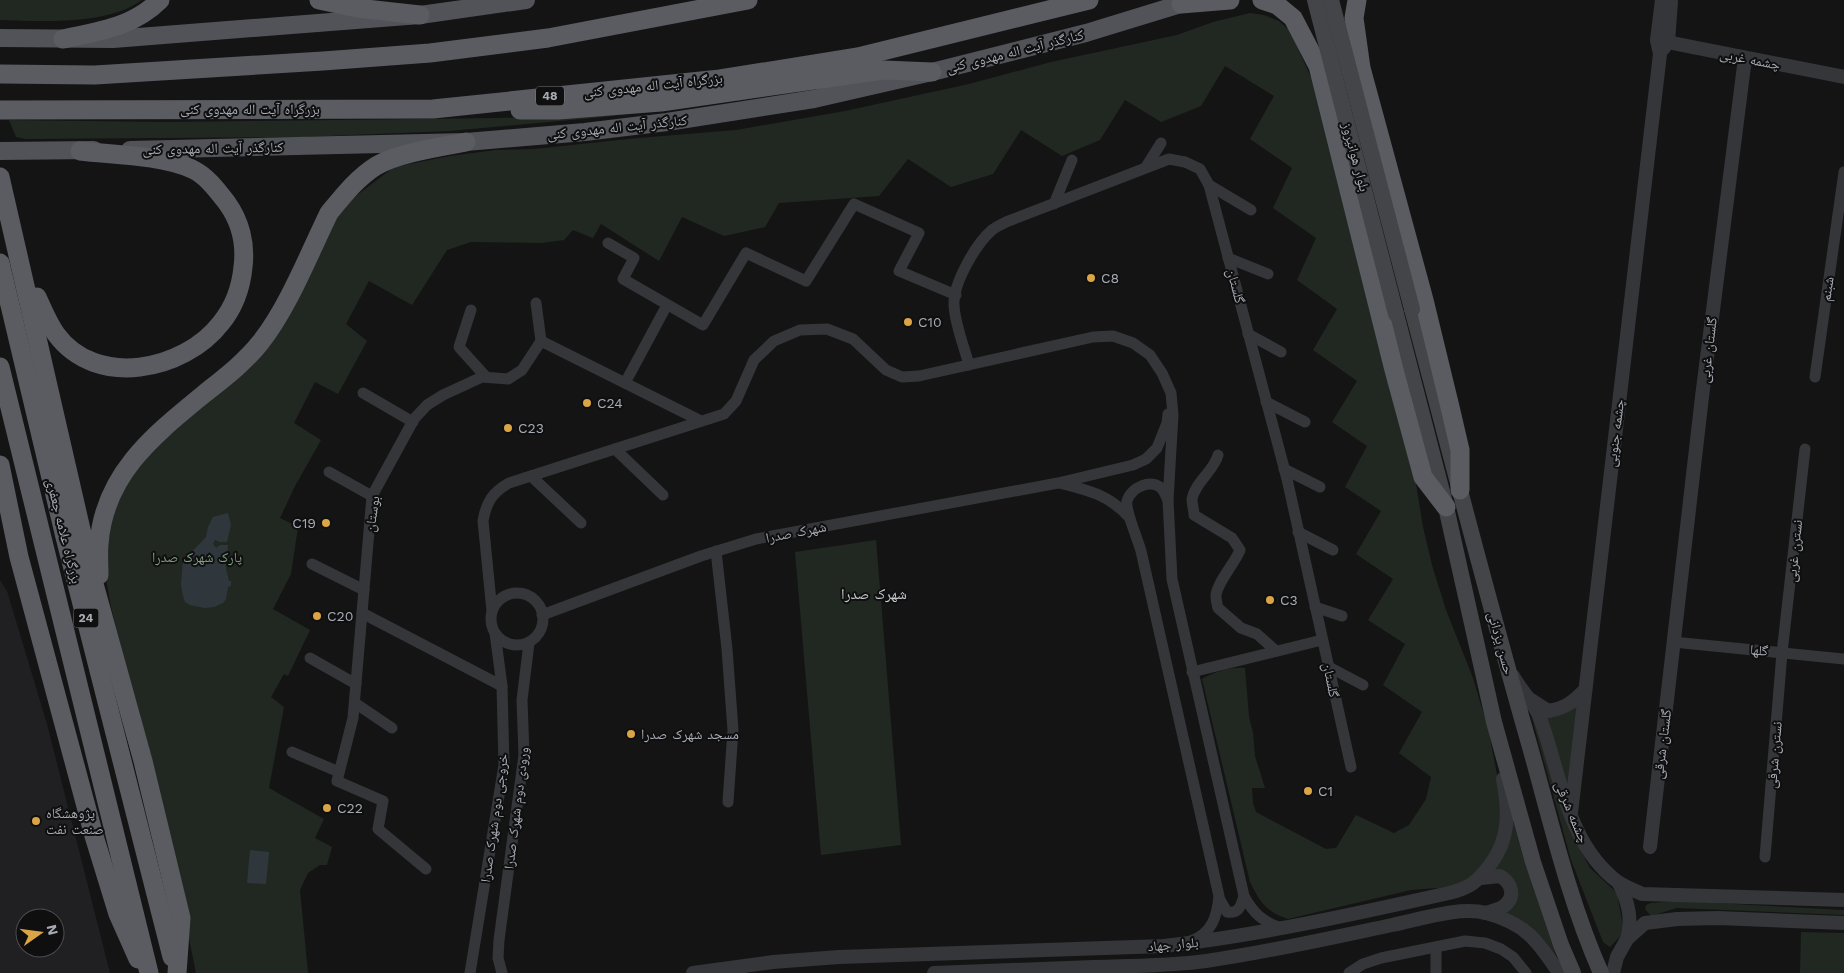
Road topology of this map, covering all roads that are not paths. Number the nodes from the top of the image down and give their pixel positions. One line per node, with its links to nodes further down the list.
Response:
1 (160, 0): 16 (highway)
2 (319, 0): 14 (highway)
3 (526, 0): 14 (main road)
4 (748, 0): 22 (highway)
5 (1089, 0): 24 (highway, بزرگراه آیت اله مهدوی کنی / 48)
6 (1230, 0): 13 (highway)
7 (1262, 0): 19 (highway)
8 (1315, 0): 46 (main road, بلوار هوانیروز, bridge)
9 (1331, 0): 46 (main road, بلوار هوانیروز, bridge)
10 (1357, 0): 20 (highway)
11 (1662, 0): 17 (street, چشمه جنوبی)
12 (1671, 0): 17 (street, چشمه جنوبی)
13 (1188, 2): 21 (main road, کنارگذر آیت اله مهدوی کنی)
14 (420, 14): 16 (main road)
15 (0, 38): 16 (main road)
16 (63, 39)
17 (1662, 45): 18 (street, چشمه غربی); 104 (street, چشمه جنوبی)
18 (1745, 58): 23 (street, چشمه غربی); 92 (street, گلستان غربی)
19 (1318, 66): 20 (highway); 74 (highway)
20 (1361, 68): 70 (highway)
21 (932, 72): 24 (highway); 26 (main road, کنارگذر آیت اله مهدوی کنی)
22 (3, 74)
23 (1844, 77)
24 (433, 109): 25 (highway, بزرگراه آیت اله مهدوی کنی / 48)
25 (0, 110)
26 (466, 142): 29 (main road, کنارگذر آیت اله مهدوی کنی); 85 (highway)
27 (1160, 143): 31 (street)
28 (0, 151): 29 (main road, کنارگذر آیت اله مهدوی کنی)
29 (80, 151): 37 (highway)
30 (1072, 160): 35 (street)
31 (1146, 168): 34 (street, گلستان); 35 (street, گلستان)
32 (1844, 172): 53 (street, شبنم)
33 (1, 180): 37 (highway)
34 (1209, 185): 36 (street); 39 (street, گلستان)
35 (1054, 204): 42 (street, گلستان)
36 (1251, 210)
37 (11, 226): 85 (highway)
38 (608, 243): 44 (street)
39 (1228, 258): 41 (street); 47 (street, گلستان)
40 (0, 263): 134 (highway, بزرگراه علامه جعفری / 24)
41 (1268, 274)
42 (956, 295): 44 (street); 50 (street, گلستان)
43 (536, 303): 48 (street)
44 (668, 305): 54 (street)
45 (471, 310): 52 (street)
46 (1404, 311): 70 (main road, حسن یزدانی); 74 (main road, حسن یزدانی)
47 (1248, 334): 49 (street); 57 (street, گلستان)
48 (541, 341): 52 (street, بوستان); 54 (street)
49 (1281, 352)
50 (969, 365): 56 (street); 58 (street)
51 (0, 367): 133 (highway, بزرگراه علامه جعفری / 24)
52 (486, 377): 59 (street, بوستان)
53 (1815, 377)
54 (625, 383): 58 (street)
55 (363, 393): 59 (street)
56 (1171, 393): 68 (street, شهرک صدرا); 73 (street)
57 (1266, 402): 60 (street); 65 (street, گلستان)
58 (701, 421): 61 (street)
59 (413, 422): 72 (street, بوستان)
60 (1305, 422)
61 (615, 449): 67 (street); 71 (street)
62 (1805, 449): 95 (street, نسترن غربی)
63 (1218, 455): 94 (street)
64 (0, 465): 81 (highway)
65 (1284, 469): 69 (street); 78 (street, گلستان)
66 (329, 472): 72 (street)
67 (531, 476): 77 (street); 86 (street)
68 (1058, 483): 76 (street); 80 (street, شهرک صدرا)
69 (1320, 487)
70 (1460, 490): 98 (main road, حسن یزدانی)
71 (663, 495)
72 (372, 496): 83 (street, بوستان)
73 (1168, 500): 76 (street); 100 (street)
74 (1446, 507): 107 (main road, حسن یزدانی)
75 (0, 516): 81 (highway)
76 (1129, 517): 120 (street)
77 (581, 523)
78 (1298, 532): 79 (street); 84 (street, گلستان)
79 (1333, 550)
80 (716, 551): 88 (street, شهرک صدرا); 112 (street)
81 (19, 557): 132 (highway)
82 (312, 564): 83 (street)
83 (364, 590): 87 (street, بوستان)
84 (1316, 607): 89 (street); 91 (street, گلستان)
85 (103, 611): 134 (highway)
86 (492, 611): 88 (street); 90 (street)
87 (362, 613): 101 (street, بوستان); 103 (street)
88 (542, 615): 93 (street)
89 (1342, 616)
90 (495, 633): 93 (street); 103 (street, خروجی دوم شهرک صدرا)
91 (1322, 640): 94 (street); 99 (street, گلستان)
92 (1673, 642): 95 (street, گلها); 114 (street, گلستان شرقی)
93 (529, 643): 130 (street, ورودی دوم شهرک صدرا)
94 (1276, 651): 100 (street)
95 (1782, 653): 97 (street, گلها); 115 (street, نسترن شرقی)
96 (310, 658): 101 (street)
97 (1844, 659)
98 (1506, 663): 105 (street, چشمه شرقی); 144 (main road, حسن یزدانی)
99 (1329, 667): 102 (street); 110 (street, گلستان)
100 (1192, 672): 121 (street)
101 (356, 684): 106 (street, بوستان)
102 (1363, 685)
103 (502, 686): 131 (street, خروجی دوم شهرک صدرا)
104 (1585, 690): 105 (street); 113 (street, چشمه جنوبی)
105 (1530, 699): 113 (street, چشمه شرقی)
106 (355, 704): 108 (street); 111 (street, بوستان)
107 (1494, 722): 117 (street, بلوار جهاد); 143 (main road, حسن یزدانی)
108 (392, 728)
109 (292, 752): 111 (street)
110 (1351, 767)
111 (339, 772): 116 (street)
112 (728, 802)
113 (1571, 813): 118 (street, چشمه شرقی)
114 (1650, 847)
115 (1765, 857)
116 (426, 869)
117 (1481, 878): 123 (street); 126 (street, بلوار جهاد)
118 (1619, 883): 119 (street, چشمه شرقی); 127 (street)
119 (1642, 894): 122 (street, چشمه شرقی); 124 (street)
120 (1219, 896): 121 (street); 128 (street)
121 (1244, 896): 126 (street)
122 (1844, 900)
123 (1485, 913): 138 (street, بلوار جهاد); 142 (street, بلوار جهاد)
124 (1645, 923): 125 (street); 127 (street)
125 (1844, 923)
126 (1281, 928): 128 (street, بلوار جهاد)
127 (1627, 939): 145 (street)
128 (1188, 943): 137 (street, بلوار جهاد)
129 (1436, 947): 139 (street); 140 (street); 141 (street)
130 (498, 958): 135 (street); 136 (street, ورودی دوم شهرک صدرا)
131 (472, 971)
132 (144, 973)
133 (149, 973)
134 (176, 973)
135 (493, 973)
136 (502, 973)
137 (693, 973)
138 (934, 973)
139 (1349, 973)
140 (1436, 973)
141 (1526, 973)
142 (1559, 973)
143 (1572, 973)
144 (1601, 973)
145 (1613, 973)

